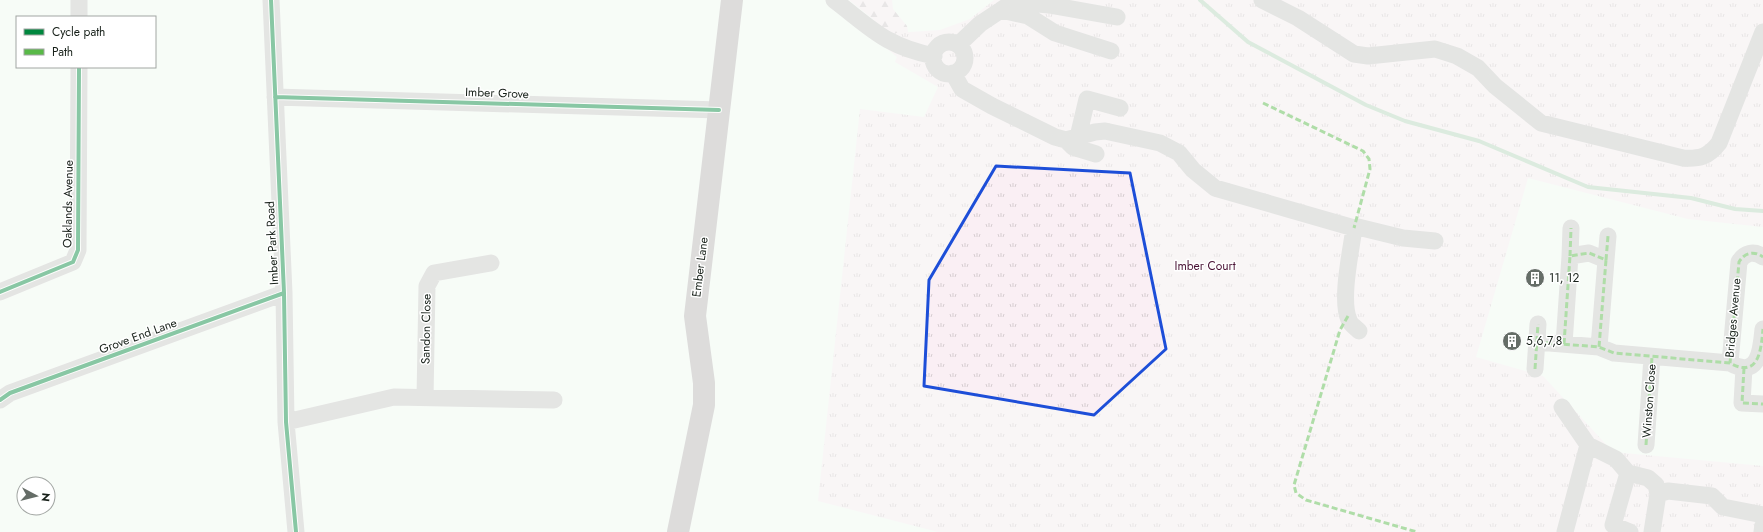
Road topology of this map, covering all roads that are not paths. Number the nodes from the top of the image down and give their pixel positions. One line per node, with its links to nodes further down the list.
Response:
1 (79, 0): 8 (street)
2 (271, 0): 16 (street, Imber Park Road)
3 (732, 0): 18 (main road, Ember Lane)
4 (834, 0): 13 (street)
5 (1016, 0): 7 (street)
6 (1262, 0): 10 (street)
7 (1001, 10): 9 (street); 11 (street); 12 (street)
8 (79, 16)
9 (1117, 17)
10 (1763, 32)
11 (958, 44): 13 (street); 15 (street)
12 (1111, 51)
13 (934, 56): 15 (street)
14 (79, 68): 29 (street, Oaklands Avenue)
15 (953, 73): 19 (street)
16 (275, 97): 18 (street, Imber Grove); 30 (street, Imber Park Road)
17 (1120, 108): 19 (street)
18 (719, 110): 53 (main road, Ember Lane)
19 (1072, 139): 20 (street); 21 (street)
20 (1096, 154)
21 (1354, 228): 24 (street); 33 (street)
22 (1571, 228): 25 (street)
23 (1608, 236): 27 (street)
24 (1435, 241)
25 (1570, 256): 27 (street); 35 (street)
26 (1763, 257): 38 (street, Bridges Avenue)
27 (1606, 260): 36 (street)
28 (491, 263): 40 (street, Sandon Close)
29 (0, 292)
30 (284, 293): 41 (street, Grove End Lane); 45 (street, Imber Park Road)
31 (1538, 324): 34 (street)
32 (1763, 329): 38 (street, Bridges Avenue)
33 (1359, 331)
34 (1537, 342): 35 (street); 39 (street)
35 (1564, 344): 36 (street)
36 (1599, 347): 37 (street)
37 (1652, 358): 38 (street); 47 (street, Winston Close)
38 (1737, 366): 43 (street)
39 (1535, 369)
40 (426, 398): 42 (street); 45 (street)
41 (0, 400)
42 (554, 400)
43 (1763, 404)
44 (1562, 407): 46 (street)
45 (286, 422): 52 (street, Imber Park Road)
46 (1588, 445): 48 (street); 54 (street)
47 (1646, 445)
48 (1628, 473): 49 (street); 55 (street)
49 (1658, 494): 50 (street); 56 (street)
50 (1763, 515)
51 (1763, 525): 57 (street)
52 (296, 532)
53 (678, 532)
54 (1565, 532)
55 (1630, 532)
56 (1652, 532)
57 (1762, 532)

